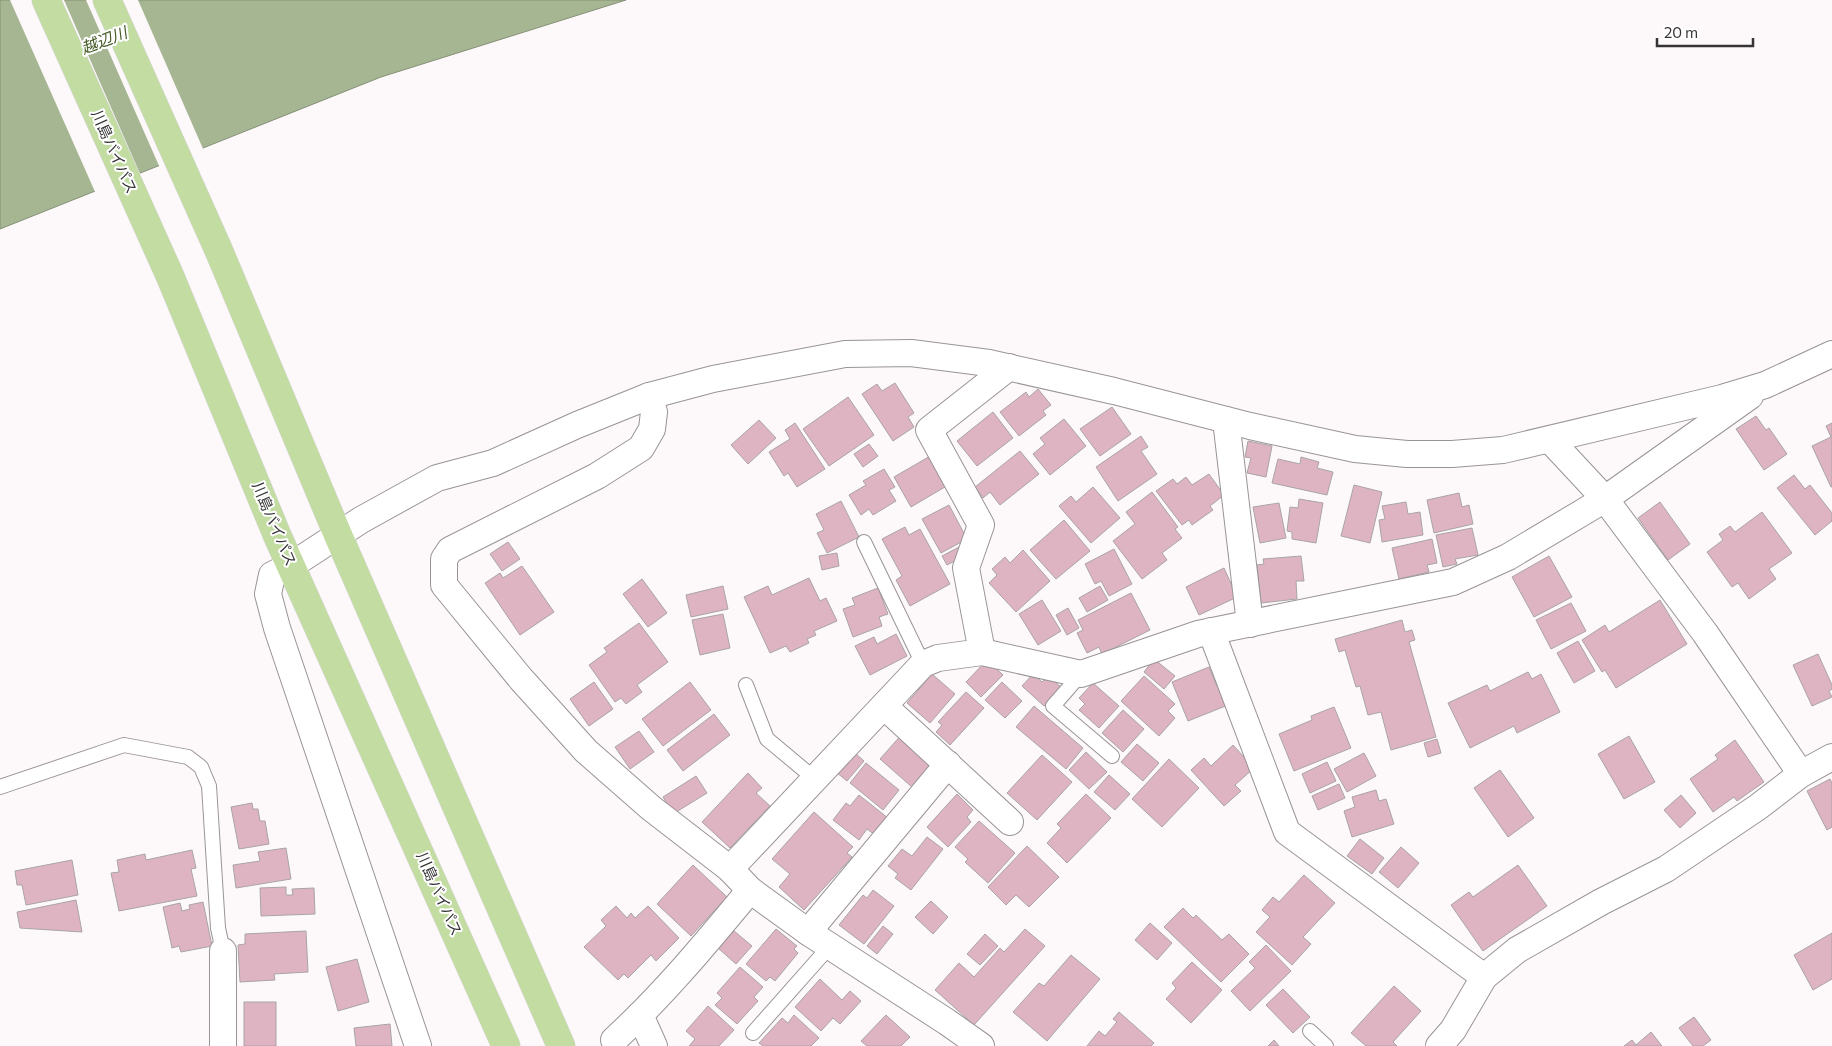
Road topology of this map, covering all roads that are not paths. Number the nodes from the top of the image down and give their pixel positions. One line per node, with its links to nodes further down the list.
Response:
1 (46, 0): 12 (highway, 川島バイパス)
2 (107, 0): 10 (highway)
3 (1832, 354): 5 (street)
4 (1009, 367): 6 (street); 7 (street); 15 (street)
5 (1765, 385): 8 (street); 9 (street)
6 (649, 396): 10 (street); 27 (street)
7 (1226, 420): 8 (street); 13 (street)
8 (1550, 440): 9 (street)
9 (1605, 499): 13 (street); 23 (street)
10 (334, 524): 12 (street); 40 (highway)
11 (864, 542): 16 (lane)
12 (292, 565): 38 (street); 39 (highway, 川島バイパス)
13 (1250, 624): 14 (street)
14 (1211, 631): 17 (street); 32 (street)
15 (982, 652): 16 (street); 17 (street)
16 (923, 664): 19 (street)
17 (1081, 674): 20 (lane)
18 (746, 685): 24 (lane)
19 (884, 706): 22 (street); 24 (street)
20 (1112, 756)
21 (1832, 757): 23 (street)
22 (948, 764): 26 (street); 29 (street)
23 (1801, 774): 32 (street)
24 (815, 779): 27 (street)
25 (0, 787): 31 (lane)
26 (1010, 822)
27 (730, 869): 28 (street)
28 (750, 890): 29 (street); 33 (street)
29 (808, 932): 30 (street)
30 (830, 946): 35 (lane); 42 (street)
31 (223, 951): 37 (street)
32 (1484, 977): 44 (street)
33 (640, 1015): 36 (street); 41 (street)
34 (1310, 1031): 43 (lane)
35 (753, 1033)
36 (614, 1040)
37 (224, 1046)
38 (418, 1046)
39 (506, 1046)
40 (561, 1046)
41 (654, 1046)
42 (981, 1046)
43 (1326, 1046)
44 (1439, 1046)

